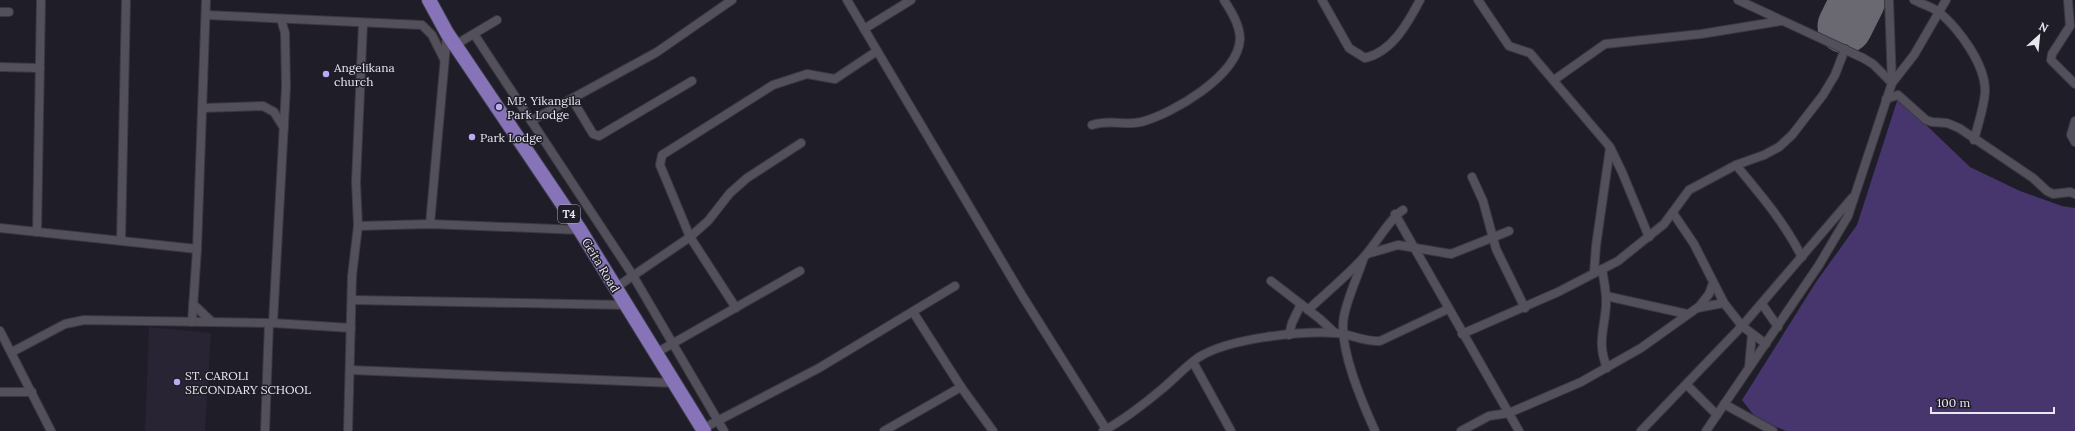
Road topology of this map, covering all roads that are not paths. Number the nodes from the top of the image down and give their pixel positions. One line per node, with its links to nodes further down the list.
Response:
1 (41, 0): 33 (street)
2 (126, 0): 66 (street)
3 (206, 0): 20 (street)
4 (732, 0): 39 (street)
5 (847, 0): 25 (street)
6 (911, 0): 25 (street)
7 (1224, 0): 44 (street)
8 (1322, 0): 9 (street)
9 (1420, 0)
10 (1478, 0): 34 (street)
11 (1738, 0): 23 (street)
12 (1889, 0): 37 (street)
13 (1914, 0): 19 (street)
14 (1946, 0): 19 (street)
15 (2068, 0): 36 (street)
16 (433, 1): 26 (highway, Geita Road / T4)
17 (0, 12): 18 (street)
18 (9, 12)
19 (1938, 12): 37 (street); 46 (street)
20 (206, 16): 21 (street); 41 (street)
21 (281, 19): 24 (street); 45 (street)
22 (497, 20): 27 (street)
23 (1781, 21): 29 (street); 34 (street)
24 (363, 23): 31 (street); 58 (street)
25 (864, 29): 30 (street)
26 (447, 34): 28 (highway, Geita Road / T4); 31 (street)
27 (474, 34): 28 (street); 42 (street)
28 (455, 45): 60 (highway, Geita Road / T4)
29 (1846, 49): 37 (street); 50 (street)
30 (877, 51): 65 (street); 120 (street)
31 (444, 59): 57 (street)
32 (0, 67): 33 (street)
33 (40, 68): 62 (street)
34 (1554, 80): 49 (street)
35 (692, 81): 39 (street)
36 (2075, 84)
37 (1891, 85): 38 (street); 40 (street)
38 (1898, 96): 40 (street); 46 (street)
39 (572, 99): 42 (street)
40 (1886, 100): 53 (street)
41 (203, 108): 45 (street); 68 (street)
42 (532, 121): 73 (street)
43 (2075, 121): 47 (street)
44 (1092, 125)
45 (284, 129): 93 (street)
46 (1974, 140): 52 (street)
47 (2075, 142)
48 (801, 143): 65 (street)
49 (1610, 147): 64 (street); 72 (street)
50 (1736, 165): 56 (street); 70 (street)
51 (1472, 177): 63 (street)
52 (2075, 194)
53 (1854, 196): 70 (street); 95 (street)
54 (1403, 210): 55 (street)
55 (1395, 214): 67 (street); 69 (street)
56 (1673, 214): 64 (street); 75 (street)
57 (430, 224): 58 (street); 60 (street)
58 (358, 226): 79 (street)
59 (0, 228): 62 (street)
60 (580, 230): 77 (highway, Geita Road / T4)
61 (1509, 231): 63 (street)
62 (37, 232): 66 (street)
63 (1492, 237): 67 (street); 87 (street)
64 (1649, 237): 72 (street)
65 (690, 238): 73 (street); 85 (street)
66 (121, 240): 68 (street)
67 (1413, 248): 69 (street); 86 (street)
68 (197, 249): 81 (street)
69 (1366, 256): 84 (street); 98 (street)
70 (1802, 257): 82 (street)
71 (800, 271): 85 (street)
72 (1598, 271): 78 (street); 87 (street)
73 (633, 276): 77 (street); 102 (street)
74 (1270, 281): 84 (street)
75 (1713, 283): 80 (street); 88 (street)
76 (955, 286): 89 (street)
77 (615, 288): 83 (highway, Geita Road / T4)
78 (1606, 296): 90 (street); 107 (street)
79 (353, 300): 83 (street); 96 (street)
80 (1724, 303): 88 (street); 94 (street)
81 (193, 304): 91 (street); 92 (street)
82 (1762, 304): 94 (street); 95 (street)
83 (626, 305): 105 (highway, Geita Road / T4)
84 (1304, 307): 98 (street); 101 (street)
85 (736, 308): 102 (street)
86 (1448, 308): 98 (street); 99 (street)
87 (1525, 308): 99 (street)
88 (1697, 308): 90 (street)
89 (913, 312): 112 (street); 118 (street)
90 (1687, 314): 107 (street)
91 (192, 322): 92 (street); 104 (street)
92 (212, 322): 93 (street)
93 (271, 323): 96 (street); 122 (street)
94 (1742, 326): 100 (street); 111 (street)
95 (1778, 327): 103 (street)
96 (351, 328): 109 (street)
97 (0, 330): 104 (street)
98 (1339, 334): 101 (street); 128 (street)
99 (1462, 334): 116 (street)
100 (1752, 334): 103 (street); 108 (street)
101 (1289, 335): 106 (street)
102 (673, 344): 105 (street); 118 (street)
103 (1766, 344): 108 (street)
104 (12, 352): 114 (street)
105 (656, 353): 110 (highway, Geita Road / T4)
106 (1193, 362): 120 (street); 127 (street)
107 (1607, 368): 116 (street)
108 (1749, 369): 115 (street)
109 (350, 370): 110 (street); 123 (street)
110 (674, 383): 119 (highway, Geita Road / T4)
111 (1687, 385): 117 (street); 131 (street)
112 (961, 387): 125 (street); 126 (street)
113 (0, 392): 114 (street)
114 (32, 392): 121 (street)
115 (1724, 404): 117 (street); 133 (street)
116 (1509, 413): 129 (street); 130 (street)
117 (1717, 415): 132 (street)
118 (718, 420): 119 (street); 124 (street)
119 (703, 430)
120 (1104, 430)
121 (51, 431)
122 (266, 431)
123 (348, 431)
124 (724, 431)
125 (884, 431)
126 (993, 431)
127 (1231, 431)
128 (1375, 431)
129 (1461, 431)
130 (1519, 431)
131 (1640, 431)
132 (1706, 431)
133 (1773, 431)

